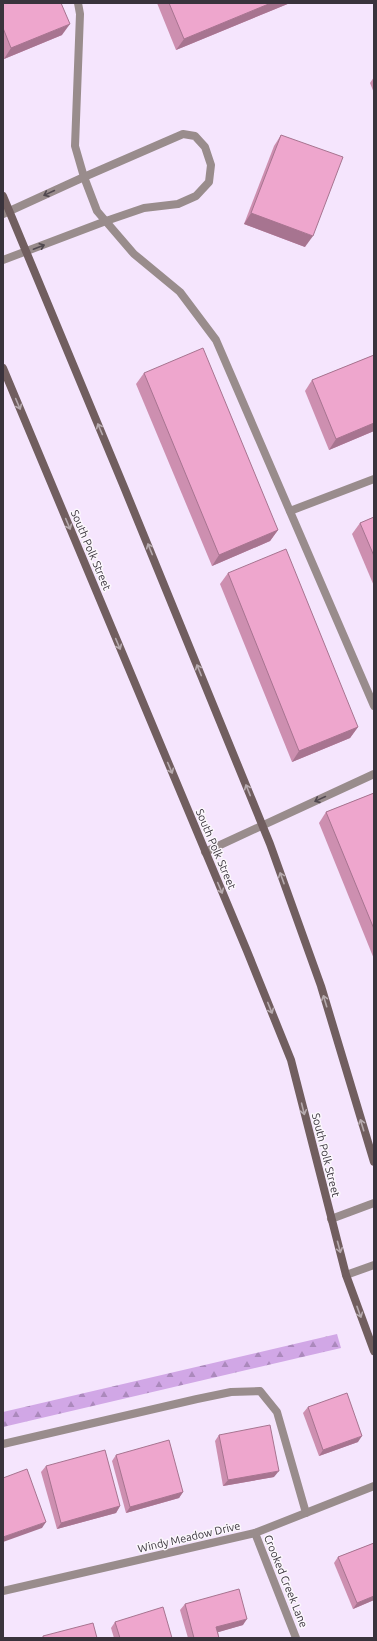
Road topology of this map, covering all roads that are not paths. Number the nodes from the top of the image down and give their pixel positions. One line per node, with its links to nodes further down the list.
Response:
1 (78, 3): 2 (street)
2 (84, 177): 4 (street, one-way to 4); 5 (street); 5 (street)
3 (3, 196): 4 (main road)
4 (6, 213): 6 (main road)
5 (106, 221): 6 (street, one-way to 5); 10 (street)
6 (26, 252): 7 (street); 13 (main road, one-way to 6)
7 (3, 260)
8 (3, 368): 14 (main road, South Polk Street, one-way to 14)
9 (374, 479): 10 (street)
10 (290, 511): 11 (street)
11 (374, 706)
12 (374, 774): 13 (street, one-way to 13)
13 (263, 826): 14 (street); 15 (main road, one-way to 13)
14 (205, 852): 17 (main road, South Polk Street, one-way to 17)
15 (374, 1162)
16 (374, 1203): 17 (street)
17 (332, 1219): 19 (main road, South Polk Street, one-way to 19)
18 (374, 1265): 19 (street)
19 (346, 1275): 20 (main road, South Polk Street, one-way to 20)
20 (374, 1351)
21 (3, 1444): 23 (street)
22 (374, 1486): 23 (street, Windy Meadow Drive)
23 (306, 1513): 24 (street, Windy Meadow Drive)
24 (254, 1533): 25 (street, Windy Meadow Drive); 26 (street, Crooked Creek Lane)
25 (3, 1591)
26 (296, 1638)

